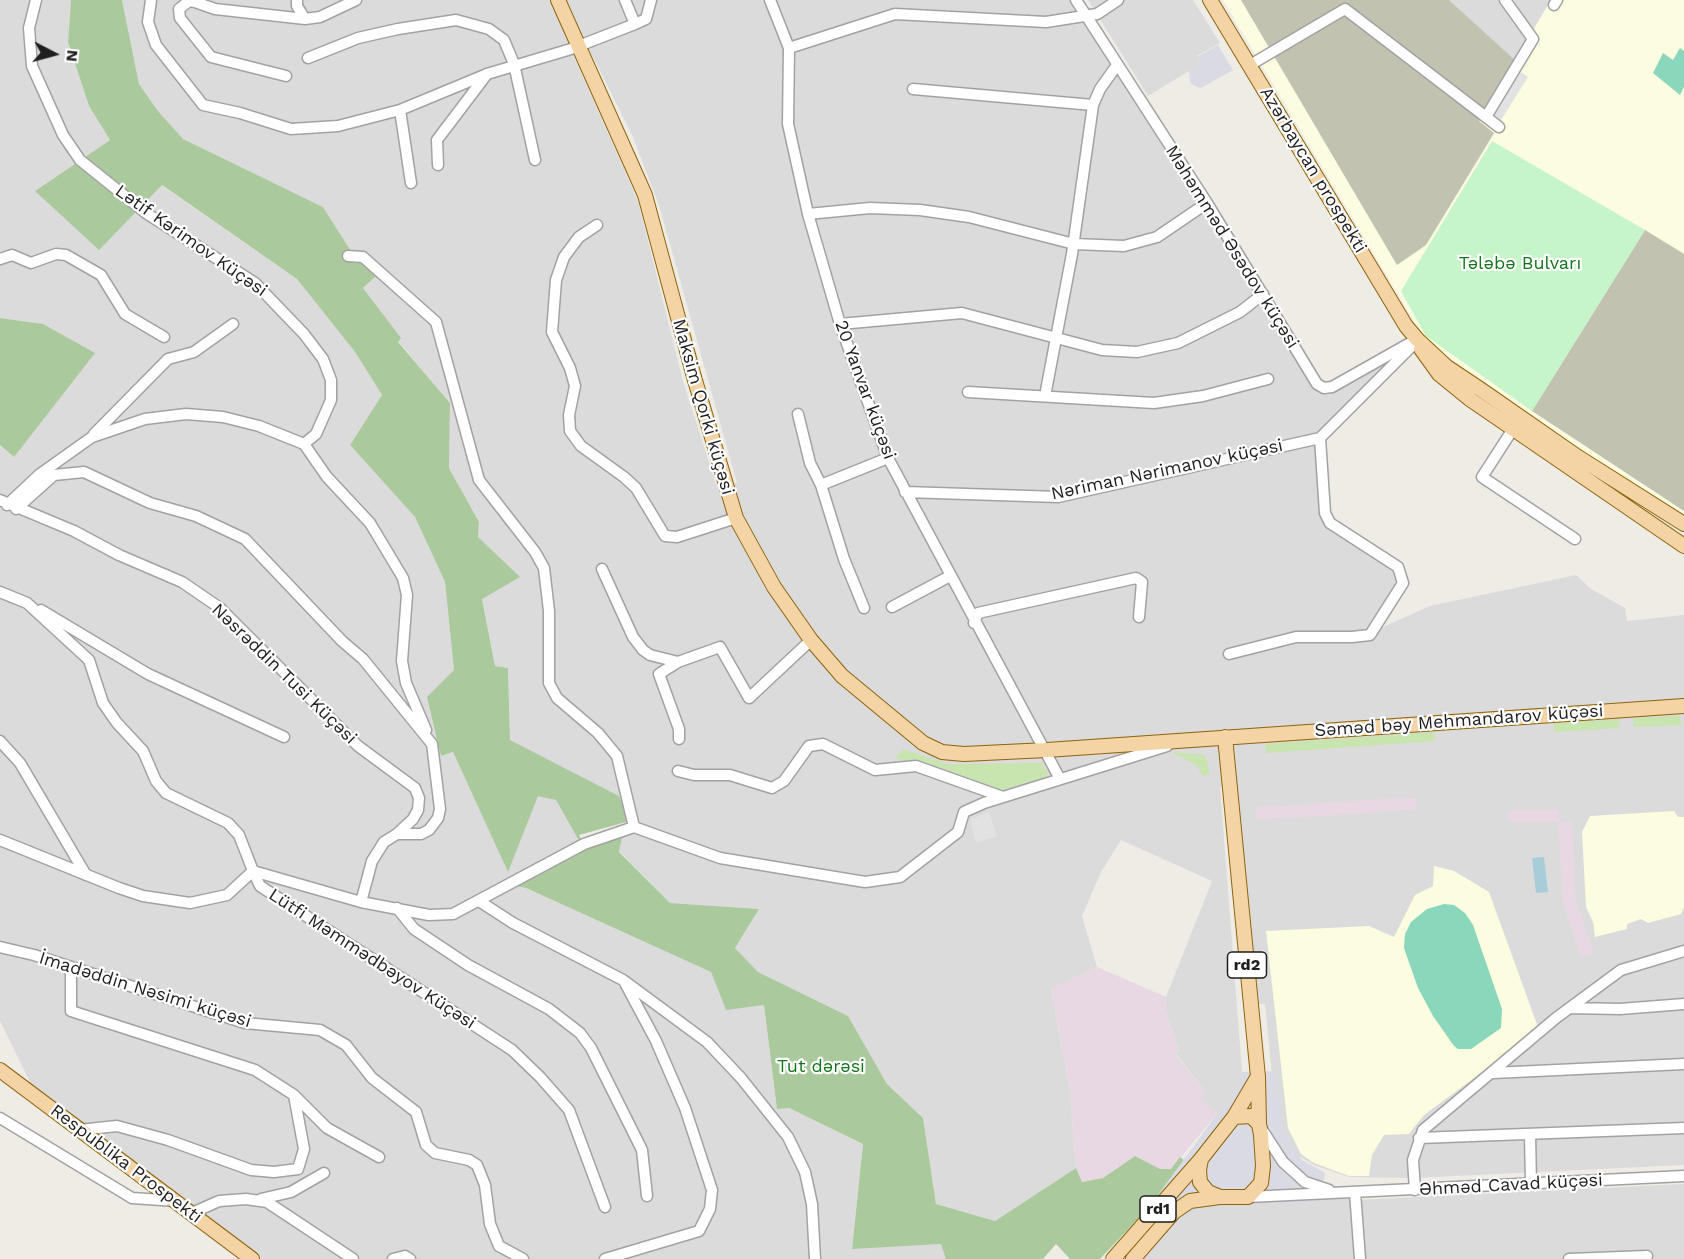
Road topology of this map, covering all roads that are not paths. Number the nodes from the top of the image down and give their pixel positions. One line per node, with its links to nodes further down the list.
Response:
1 (36, 0): 51 (street, Lətif Kərimov Küçəsi)
2 (151, 0): 26 (street)
3 (297, 0): 14 (street)
4 (356, 0): 14 (street)
5 (558, 0): 16 (main road, Maksim Qorki küçəsi)
6 (625, 0): 15 (street)
7 (651, 0): 15 (street)
8 (770, 0): 17 (street, 20 Yanvar küçəsi)
9 (1076, 0): 13 (street, Məhəmməd Əsədov küçəsi)
10 (1118, 0): 13 (street)
11 (1210, 0): 21 (main road, Azərbaycan prospekti)
12 (1505, 0): 27 (street)
13 (1086, 15): 17 (street); 20 (street, Məhəmməd Əsədov küçəsi)
14 (304, 19): 23 (street)
15 (636, 24): 16 (street)
16 (579, 45): 19 (street); 58 (main road, Maksim Qorki küçəsi)
17 (789, 48): 33 (street, 20 Yanvar küçəsi)
18 (308, 58): 19 (street)
19 (514, 64): 22 (street); 29 (street)
20 (1117, 65): 25 (street); 32 (street, Məhəmməd Əsədov küçəsi)
21 (1250, 65): 27 (street); 43 (main road, Azərbaycan prospekti)
22 (487, 74): 26 (street); 30 (street)
23 (286, 76)
24 (913, 89): 25 (street)
25 (1093, 105): 35 (street)
26 (400, 110): 31 (street)
27 (1486, 117): 28 (street)
28 (1499, 127)
29 (536, 160)
30 (438, 165)
31 (411, 183)
32 (1207, 203): 35 (street); 38 (street, Məhəmməd Əsədov küçəsi)
33 (808, 214): 35 (street); 40 (street, 20 Yanvar küçəsi)
34 (597, 225): 58 (street)
35 (1074, 244): 42 (street)
36 (348, 256): 85 (street)
37 (0, 259): 41 (street)
38 (1263, 294): 42 (street); 43 (street, Məhəmməd Əsədov küçəsi)
39 (233, 324): 49 (street)
40 (840, 324): 42 (street); 53 (street, 20 Yanvar küçəsi)
41 (164, 337)
42 (1058, 339): 46 (street)
43 (1416, 339): 48 (main road, Azərbaycan prospekti); 50 (street); 52 (main road, Azərbaycan prospekti)
44 (1268, 379): 46 (street)
45 (969, 392): 46 (street)
46 (1045, 396)
47 (798, 414): 55 (street)
48 (1513, 429): 54 (main road, Azərbaycan prospekti); 60 (street)
49 (92, 437): 51 (street); 57 (street)
50 (1320, 438): 56 (street, Nəriman Nərimanov küçəsi); 71 (street)
51 (304, 444): 79 (street)
52 (1562, 445): 54 (main road); 59 (main road, Azərbaycan prospekti)
53 (888, 458): 55 (street); 56 (street, 20 Yanvar küçəsi)
54 (1553, 458): 61 (main road, Azərbaycan prospekti)
55 (821, 485): 67 (street)
56 (905, 492): 63 (street, 20 Yanvar küçəsi)
57 (8, 505): 79 (street); 86 (street, Nəsrəddin Tusi Küçəsi)
58 (736, 518): 70 (main road, Maksim Qorki küçəsi)
59 (1684, 524)
60 (1575, 539)
61 (1684, 546)
62 (602, 569): 72 (street)
63 (950, 576): 66 (street); 69 (street, 20 Yanvar küçəsi)
64 (0, 592): 65 (street)
65 (27, 603): 74 (street); 88 (street)
66 (892, 607)
67 (864, 608)
68 (1139, 617): 69 (street)
69 (974, 623): 80 (street, 20 Yanvar küçəsi)
70 (811, 640): 72 (street); 81 (main road, Maksim Qorki küçəsi)
71 (1228, 654)
72 (678, 662): 75 (street)
73 (1684, 706): 76 (main road, Səməd bəy Mehmandarov küçəsi)
74 (284, 737)
75 (679, 739)
76 (1225, 739): 77 (main road, Səməd bəy Mehmandarov küçəsi); 102 (main road, rd2)
77 (1183, 740): 80 (main road, Səməd bəy Mehmandarov küçəsi); 83 (street)
78 (0, 741): 89 (street)
79 (432, 744): 86 (street)
80 (1047, 750): 81 (main road, Səməd bəy Mehmandarov küçəsi); 83 (street, 20 Yanvar küçəsi)
81 (942, 752)
82 (678, 771): 84 (street)
83 (1060, 779): 84 (street)
84 (1003, 797): 85 (street)
85 (634, 826): 90 (street)
86 (397, 834): 91 (street, Nəsrəddin Tusi Küçəsi)
87 (0, 840): 89 (street, Lütfi Məmmədbəyov Küçəsi)
88 (253, 872): 89 (street, Lütfi Məmmədbəyov Küçəsi); 91 (street); 124 (street, Lütfi Məmmədbəyov Küçəsi)
89 (86, 875)
90 (479, 901): 92 (street); 96 (street)
91 (361, 902): 92 (street)
92 (398, 908): 119 (street)
93 (0, 947): 95 (street, İmadəddin Nəsimi küçəsi)
94 (1684, 951): 98 (street)
95 (71, 968): 103 (street); 131 (street, İmadəddin Nəsimi küçəsi)
96 (623, 980): 132 (street); 133 (street)
97 (1684, 1004): 98 (street)
98 (1570, 1008): 101 (street)
99 (1684, 1064): 101 (street)
100 (0, 1070): 108 (main road, Respublika Prospekti)
101 (1492, 1073): 110 (street)
102 (1258, 1077): 104 (main road); 106 (main road)
103 (294, 1095): 108 (street); 111 (street)
104 (1234, 1117): 106 (main road); 112 (main road)
105 (0, 1118): 123 (street)
106 (1258, 1124): 118 (street); 121 (main road)
107 (1684, 1128): 109 (street)
108 (80, 1130): 123 (main road, Respublika Prospekti)
109 (1530, 1134): 110 (street); 115 (street)
110 (1419, 1138): 116 (street)
111 (379, 1157)
112 (1201, 1159): 120 (main road); 134 (main road, rd1)
113 (324, 1173): 122 (street)
114 (1684, 1176): 115 (street, Əhməd Cavad küçəsi)
115 (1531, 1184): 116 (street, Əhməd Cavad küçəsi)
116 (1415, 1190): 117 (street, Əhməd Cavad küçəsi)
117 (1355, 1192): 118 (street, Əhməd Cavad küçəsi); 136 (street)
118 (1338, 1193): 121 (street, Əhməd Cavad küçəsi)
119 (647, 1196)
120 (1220, 1197): 121 (main road); 135 (main road, rd1)
121 (1248, 1197)
122 (258, 1200): 125 (street); 128 (street)
123 (177, 1201): 125 (main road, Respublika Prospekti)
124 (605, 1207)
125 (192, 1213): 127 (main road, Respublika Prospekti)
126 (1647, 1256): 137 (street)
127 (252, 1259)
128 (352, 1259)
129 (393, 1259): 130 (street)
130 (410, 1259)
131 (523, 1259)
132 (605, 1259)
133 (815, 1259)
134 (1113, 1259)
135 (1133, 1259)
136 (1360, 1259)
137 (1569, 1259)

